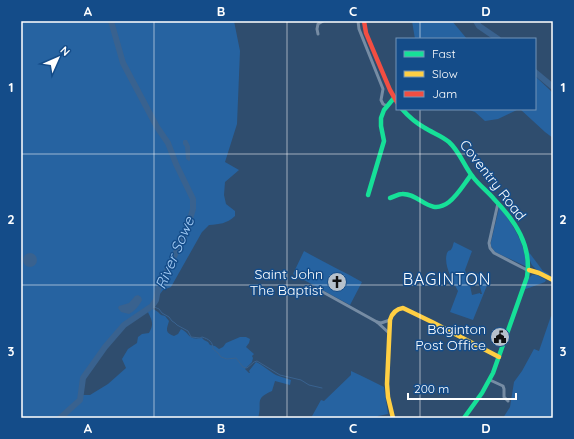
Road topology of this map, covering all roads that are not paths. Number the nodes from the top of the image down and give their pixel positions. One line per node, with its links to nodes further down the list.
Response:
1 (323, 21): 4 (street)
2 (358, 21): 6 (street)
3 (364, 21): 5 (street)
4 (318, 34)
5 (396, 100): 6 (street)
6 (387, 106): 9 (street)
7 (403, 110): 8 (street, Coventry Road)
8 (471, 175): 10 (street); 11 (street, Coventry Road)
9 (368, 195)
10 (390, 198)
11 (498, 202): 12 (street, Coventry Road); 12 (street)
12 (529, 270): 13 (street); 18 (street, Coventry Road)
13 (553, 280)
14 (321, 291): 16 (street)
15 (390, 320): 16 (street); 17 (street); 18 (street)
16 (377, 322): 17 (street)
17 (389, 333): 21 (street)
18 (499, 357): 19 (street, Coventry Road)
19 (490, 380): 20 (street); 22 (street, Coventry Road)
20 (508, 401)
21 (392, 418)
22 (464, 418)

